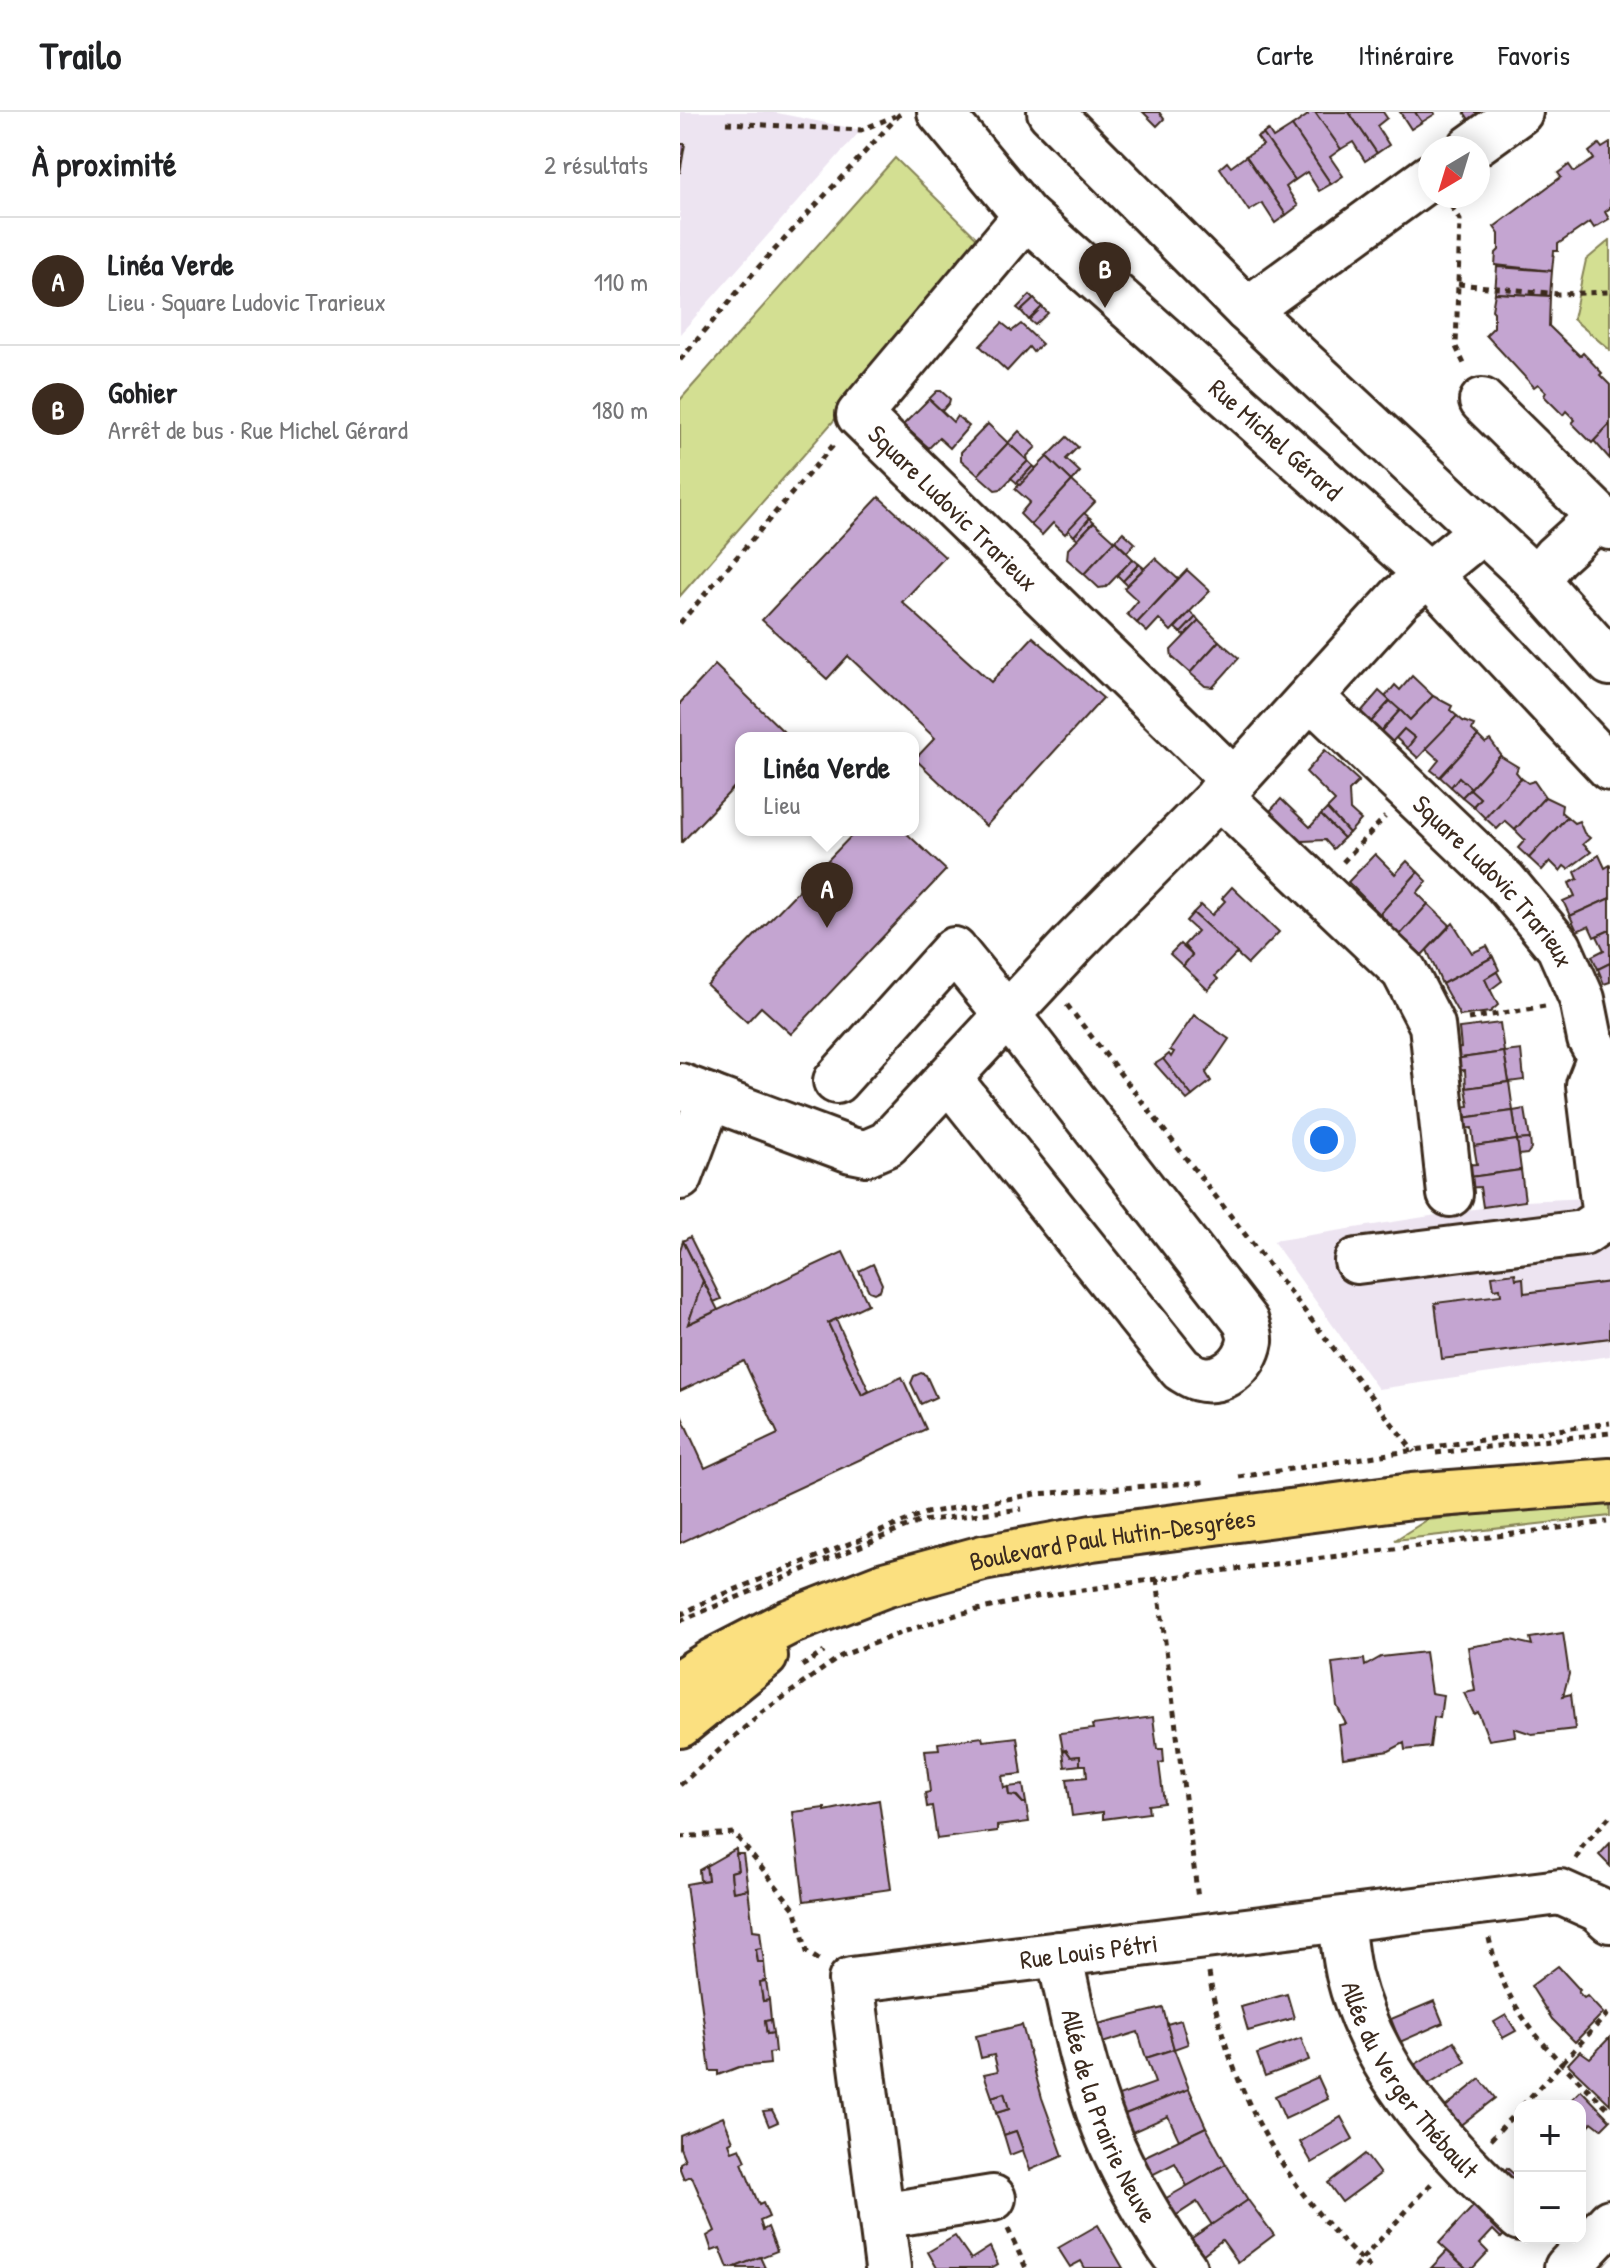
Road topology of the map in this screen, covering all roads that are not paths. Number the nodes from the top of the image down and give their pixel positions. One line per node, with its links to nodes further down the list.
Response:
1 (1050, 112): 7 (street)
2 (1520, 112): 4 (street)
3 (935, 116): 6 (street, Rue Michel Gérard)
4 (1487, 136)
5 (1418, 186): 7 (street)
6 (1026, 216): 11 (street, Rue Michel Gérard); 16 (street, Square Ludovic Trarieux)
7 (1247, 310): 10 (street)
8 (1482, 401): 9 (street)
9 (1604, 522): 12 (street)
10 (1482, 531): 11 (street); 12 (street)
11 (1429, 575): 14 (street); 15 (street, Rue Michel Gérard)
12 (1536, 580): 13 (street)
13 (1610, 663)
14 (1311, 697): 16 (street); 18 (street, Square Ludovic Trarieux)
15 (1610, 768)
16 (1226, 788): 17 (street); 23 (street, Square Ludovic Trarieux)
17 (1008, 1015): 19 (street); 19 (street); 20 (street)
18 (1605, 1058): 24 (street, Square Ludovic Trarieux)
19 (949, 1079): 21 (street)
20 (836, 1081)
21 (695, 1091): 22 (street)
22 (680, 1177)
23 (1450, 1194)
24 (1357, 1261)
25 (1610, 1456): 26 (main road, Boulevard Paul Hutin-Desgrées)
26 (1414, 1476): 27 (main road, Boulevard Paul Hutin-Desgrées); 28 (main road, Boulevard Paul Hutin-Desgrées)
27 (1610, 1481)
28 (826, 1630): 29 (main road, Boulevard Paul Hutin-Desgrées); 30 (main road, Boulevard Paul Hutin-Desgrées)
29 (680, 1682)
30 (680, 1725)
31 (1341, 1920): 32 (street, Rue Louis Pétri); 33 (street, Rue Louis Pétri); 35 (street, Allée du Verger Thébault)
32 (1610, 1920)
33 (1059, 1954): 36 (street, Rue Louis Pétri); 40 (street, Allée de la Prairie Neuve)
34 (993, 2198): 36 (street)
35 (1514, 2212)
36 (881, 2216): 39 (street, Rue Louis Pétri)
37 (1610, 2222): 38 (street)
38 (1559, 2257)
39 (888, 2268)
40 (1184, 2268)

